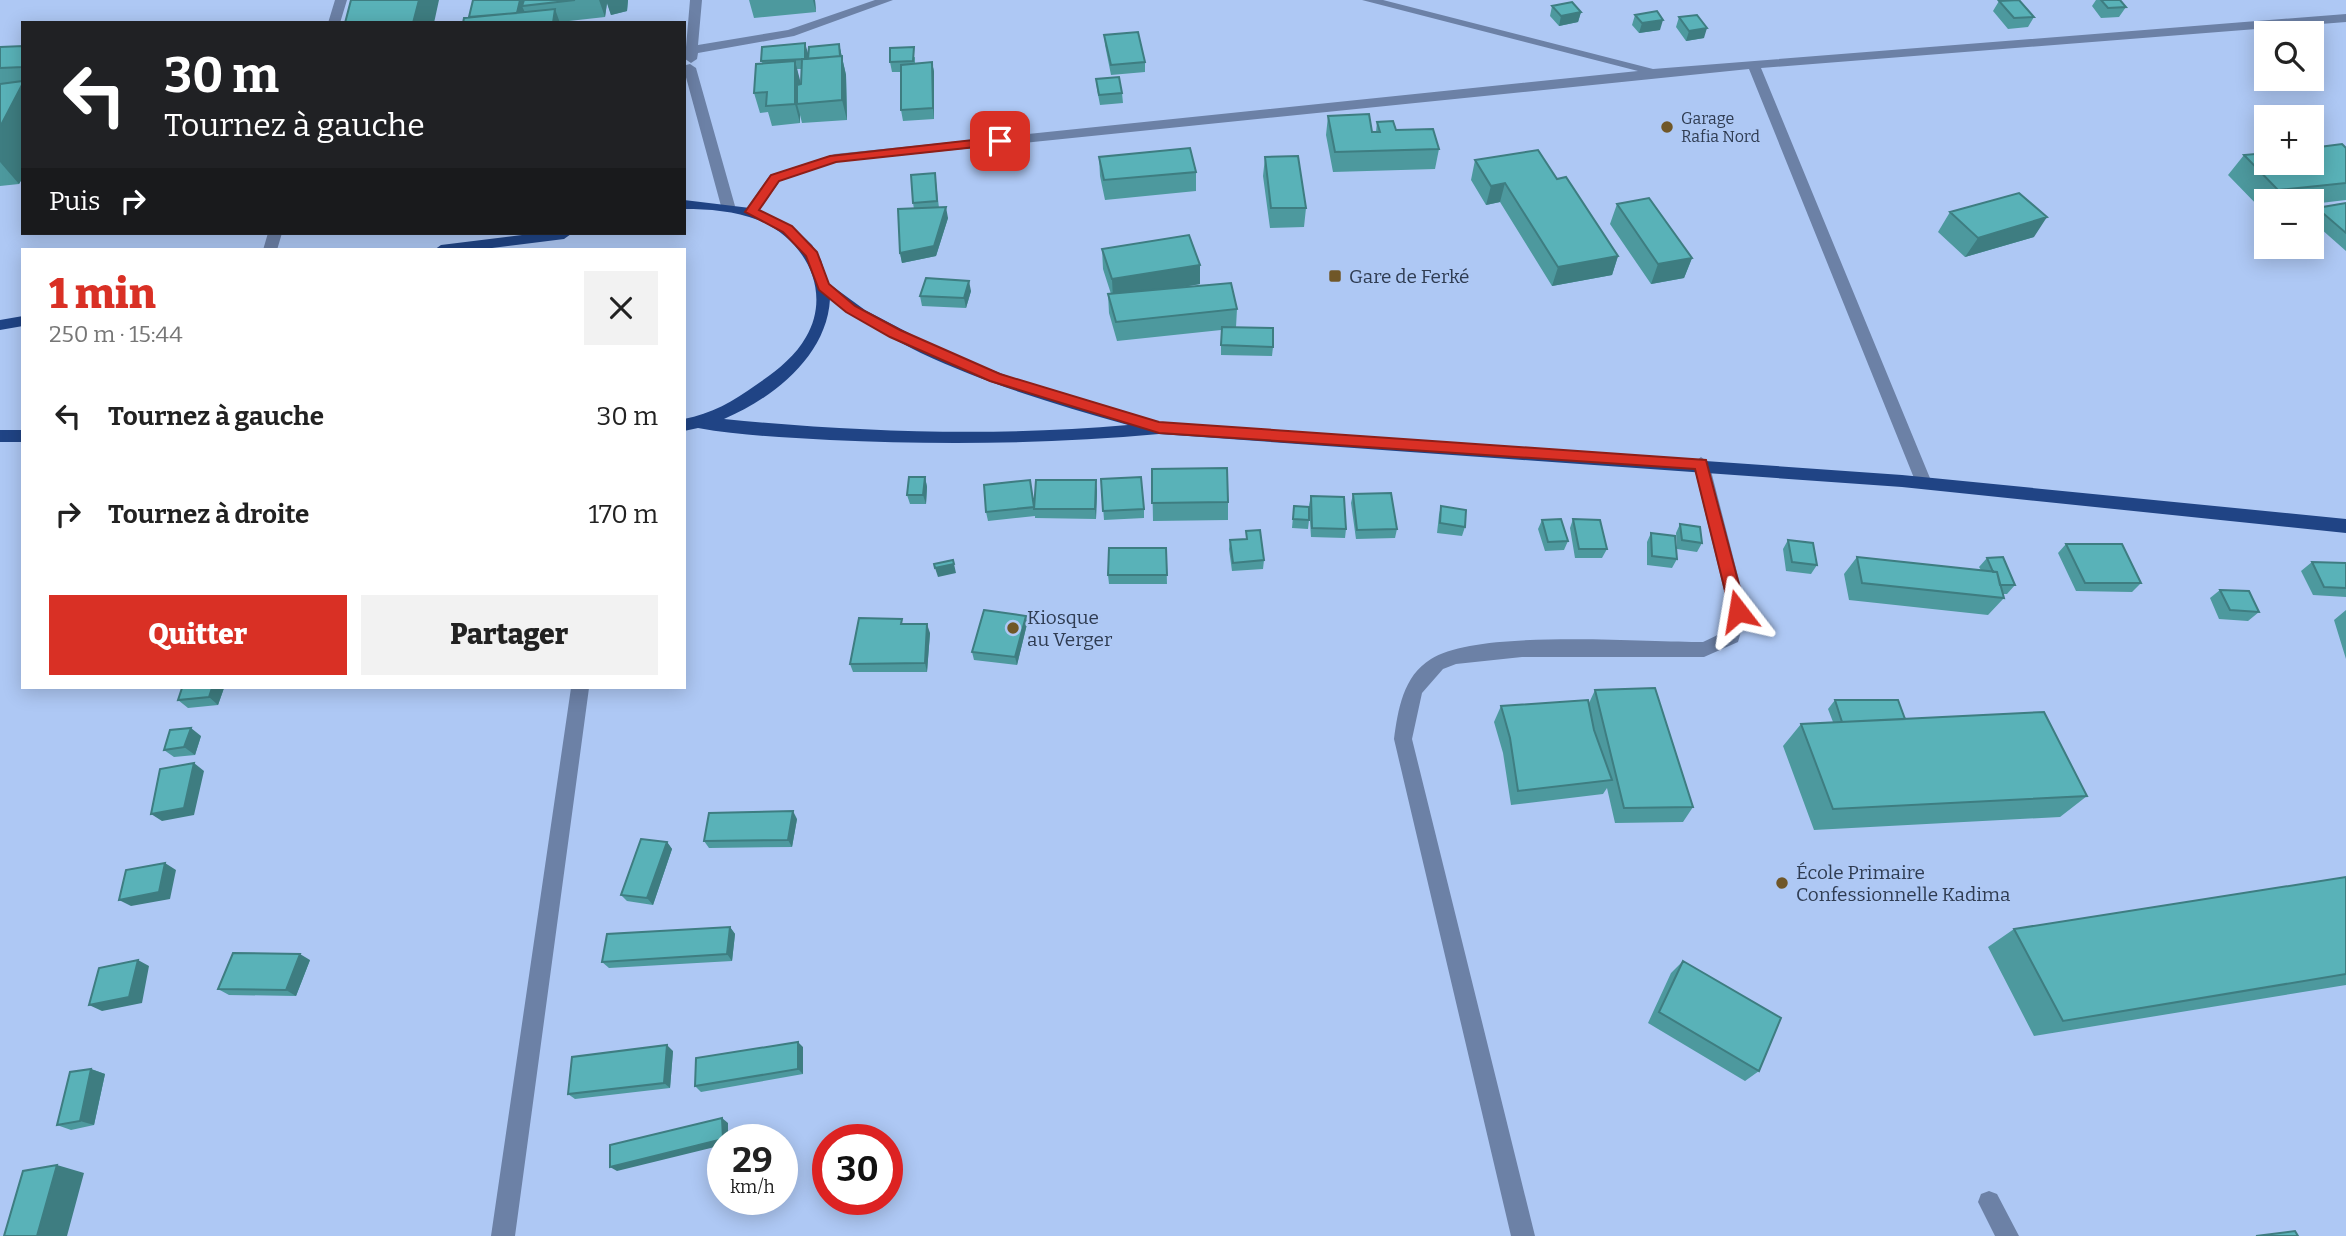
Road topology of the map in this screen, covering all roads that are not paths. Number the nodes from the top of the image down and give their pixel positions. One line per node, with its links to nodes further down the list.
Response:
1 (341, 0): 6 (street)
2 (696, 0): 7 (street)
3 (887, 0): 7 (street)
4 (1368, 0): 9 (street)
5 (2346, 18): 8 (street)
6 (335, 21)
7 (692, 50): 10 (street)
8 (1753, 64): 9 (street); 26 (street)
9 (1661, 72): 13 (street)
10 (687, 73): 12 (street)
11 (686, 204): 12 (main road)
12 (728, 206): 13 (main road)
13 (751, 212): 18 (main road)
14 (558, 235): 16 (main road)
15 (564, 235): 17 (main road)
16 (458, 248)
17 (545, 248)
18 (824, 286): 21 (main road); 22 (main road)
19 (21, 321): 20 (main road)
20 (0, 325)
21 (692, 424): 22 (main road)
22 (1159, 428): 25 (main road)
23 (0, 436): 24 (main road)
24 (21, 436)
25 (1701, 464): 26 (main road); 31 (street)
26 (1924, 483): 27 (main road)
27 (2346, 526)
28 (580, 689): 30 (street)
29 (1989, 1202): 32 (street)
30 (503, 1236)
31 (1524, 1236)
32 (2007, 1236)

